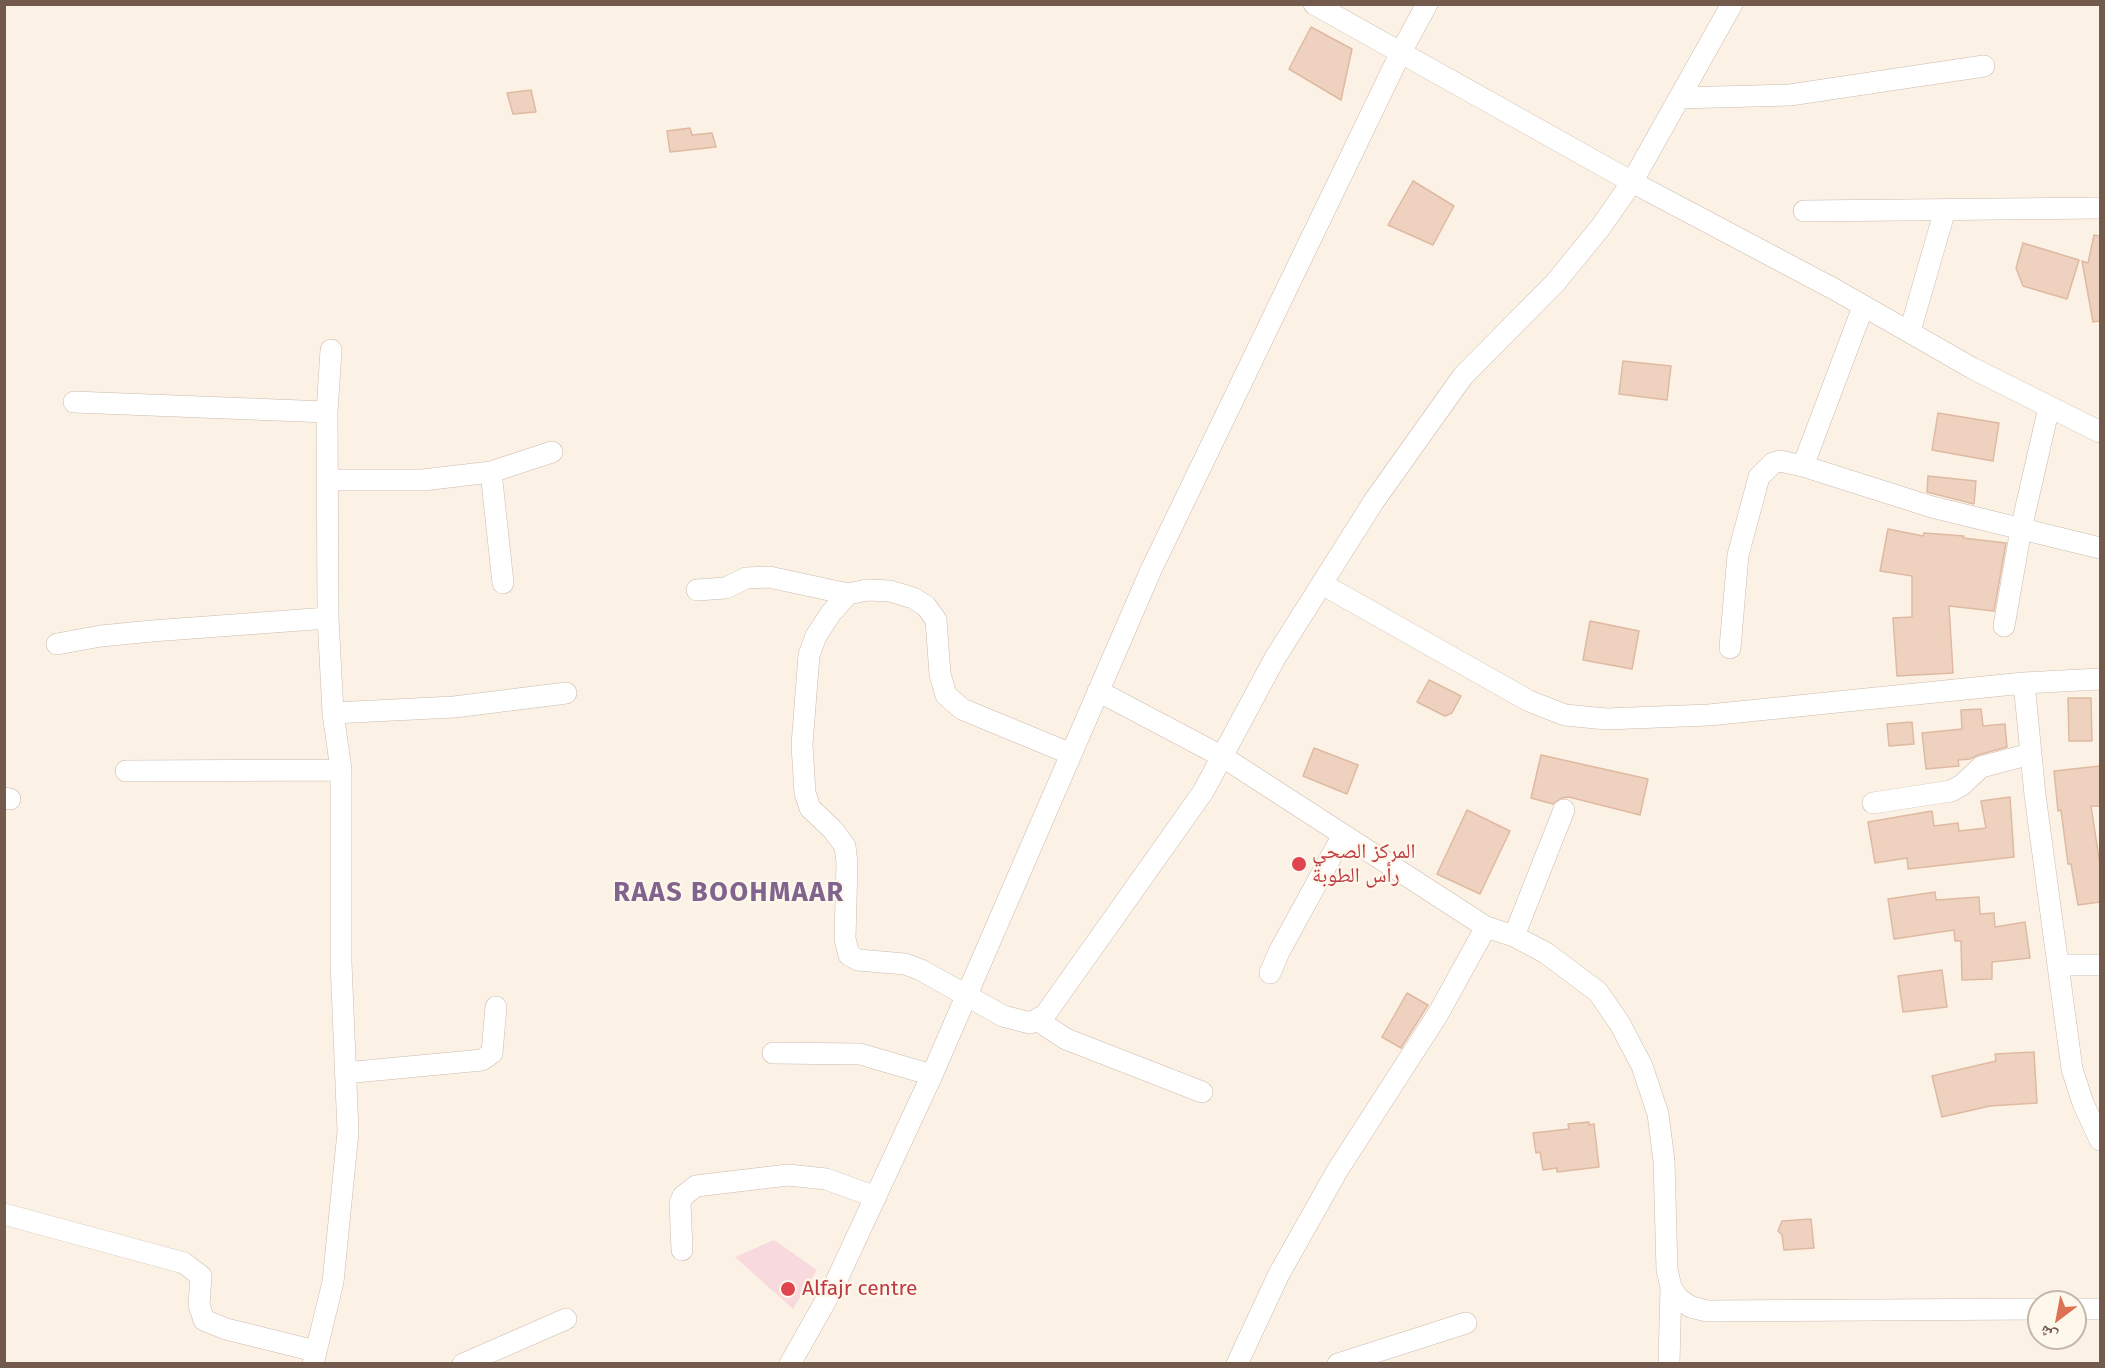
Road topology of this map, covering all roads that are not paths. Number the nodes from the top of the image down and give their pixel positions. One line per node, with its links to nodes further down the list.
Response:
1 (1314, 4): 4 (street)
2 (1427, 4): 4 (street)
3 (1732, 4): 6 (street)
4 (1400, 54): 7 (street); 34 (street)
5 (1984, 66): 6 (street)
6 (1680, 98): 7 (street)
7 (1632, 182): 11 (street); 25 (street)
8 (2100, 208): 9 (street)
9 (1945, 210): 10 (street); 12 (street)
10 (1804, 212)
11 (1863, 307): 12 (street); 19 (street)
12 (1910, 331): 15 (street)
13 (331, 350): 16 (street)
14 (74, 402): 16 (street)
15 (2049, 407): 17 (street); 22 (street)
16 (327, 412): 21 (street)
17 (2100, 432)
18 (552, 452): 20 (street)
19 (1803, 466): 22 (street); 31 (street)
20 (491, 472): 21 (street); 24 (street)
21 (328, 480): 28 (street)
22 (2021, 529): 23 (street); 29 (street)
23 (2100, 548)
24 (503, 583)
25 (1322, 584): 33 (street); 39 (street)
26 (697, 590): 27 (street)
27 (848, 594): 37 (street); 50 (street)
28 (328, 618): 30 (street); 36 (street)
29 (2004, 626)
30 (57, 644)
31 (1730, 648)
32 (2100, 679): 33 (street)
33 (2024, 683): 38 (street)
34 (1098, 691): 37 (street); 39 (street)
35 (566, 693): 36 (street)
36 (333, 712): 40 (street)
37 (1071, 754): 50 (street)
38 (2030, 754): 42 (street); 48 (street)
39 (1223, 757): 44 (street); 52 (street)
40 (341, 770): 41 (street); 54 (street)
41 (126, 771)
42 (1873, 803)
43 (1564, 810): 46 (street)
44 (1343, 836): 45 (street); 49 (street)
45 (1486, 927): 46 (street); 68 (street)
46 (1514, 936): 61 (street)
47 (2100, 964): 48 (street)
48 (2059, 965): 57 (street)
49 (1270, 973)
50 (968, 996): 52 (street); 55 (street)
51 (496, 1007): 54 (street)
52 (1037, 1020): 56 (street)
53 (773, 1053): 55 (street)
54 (345, 1073): 65 (street)
55 (932, 1075): 58 (street)
56 (1202, 1092)
57 (2100, 1140)
58 (876, 1197): 60 (street); 67 (street)
59 (4, 1214): 65 (street)
60 (682, 1250)
61 (1671, 1287): 62 (street); 70 (street)
62 (2027, 1310)
63 (566, 1319): 66 (street)
64 (1466, 1323): 69 (street)
65 (314, 1357)
66 (463, 1364)
67 (790, 1364)
68 (1237, 1364)
69 (1338, 1364)
70 (1669, 1364)

